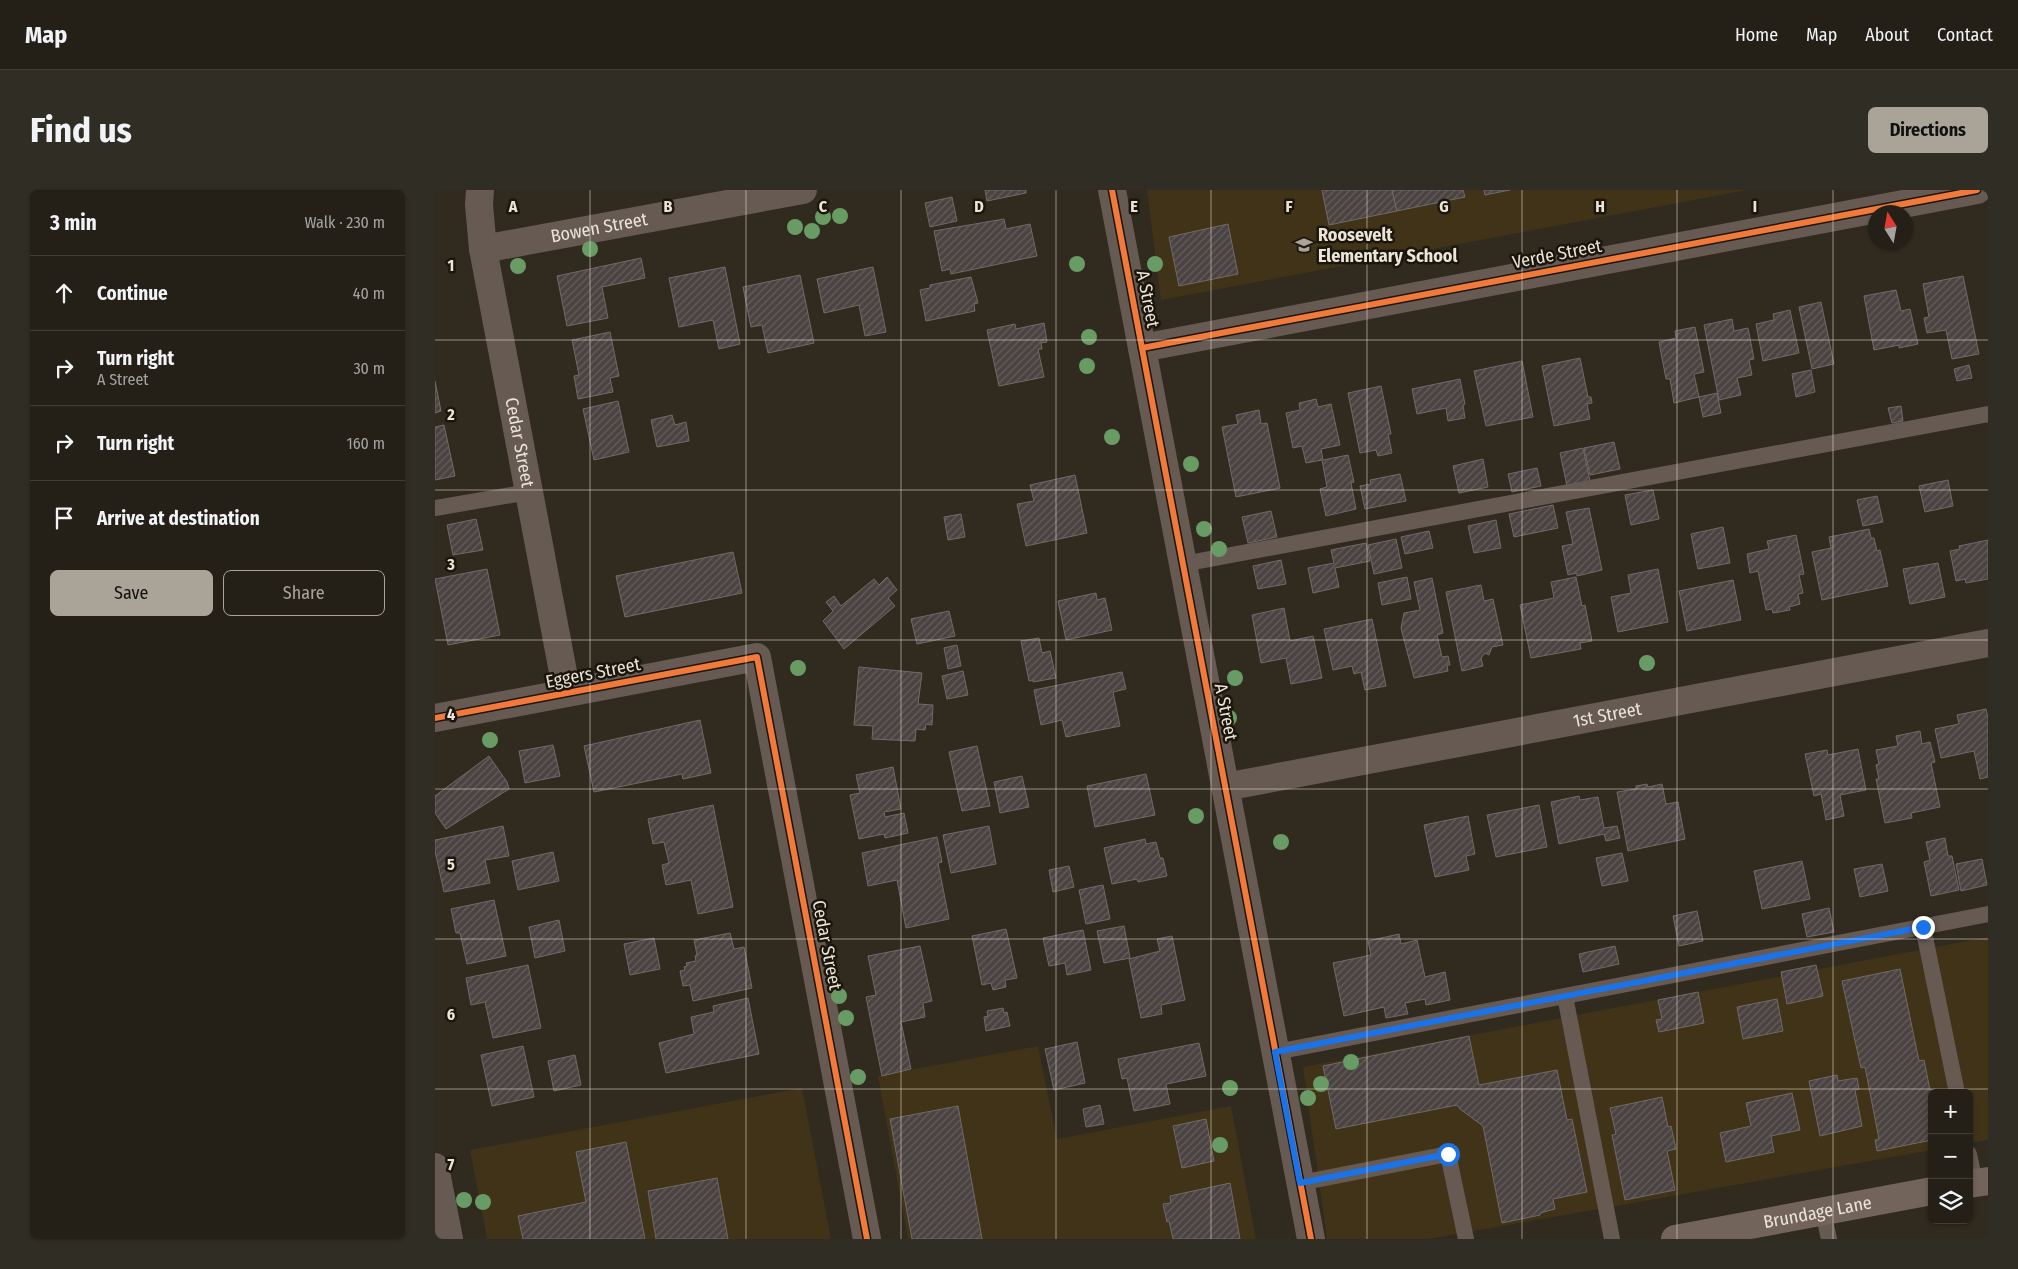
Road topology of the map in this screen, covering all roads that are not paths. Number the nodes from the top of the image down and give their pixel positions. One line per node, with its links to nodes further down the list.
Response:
1 (480, 190): 5 (street, Cedar Street)
2 (803, 190): 5 (street, Bowen Street)
3 (1112, 190): 6 (street, A Street)
4 (1977, 190): 6 (street, Verde Street)
5 (483, 249): 8 (street, Cedar Street)
6 (1142, 348): 10 (street, A Street)
7 (1988, 414): 10 (lane)
8 (529, 492): 9 (lane); 13 (street, Cedar Street)
9 (435, 508)
10 (1183, 564): 15 (street, A Street)
11 (1988, 643): 15 (street, 1st Street)
12 (757, 657): 13 (street, Eggers Street); 28 (street, Cedar Street)
13 (567, 693): 14 (street, Eggers Street)
14 (435, 718)
15 (1225, 787): 19 (street, A Street)
16 (1988, 914): 17 (lane)
17 (1923, 927): 18 (lane); 20 (lane)
18 (1565, 996): 19 (lane); 31 (lane)
19 (1275, 1052): 24 (street, A Street)
20 (1956, 1089)
21 (435, 1166): 27 (street)
22 (1973, 1166): 23 (lane)
23 (1978, 1182)
24 (1300, 1183): 29 (street, A Street); 30 (lane)
25 (1928, 1192): 26 (main road, Brundage Lane)
26 (1823, 1212): 32 (main road, Brundage Lane); 33 (lane)
27 (449, 1239)
28 (867, 1239)
29 (1311, 1239)
30 (1467, 1239)
31 (1612, 1239)
32 (1675, 1239)
33 (1829, 1239)

